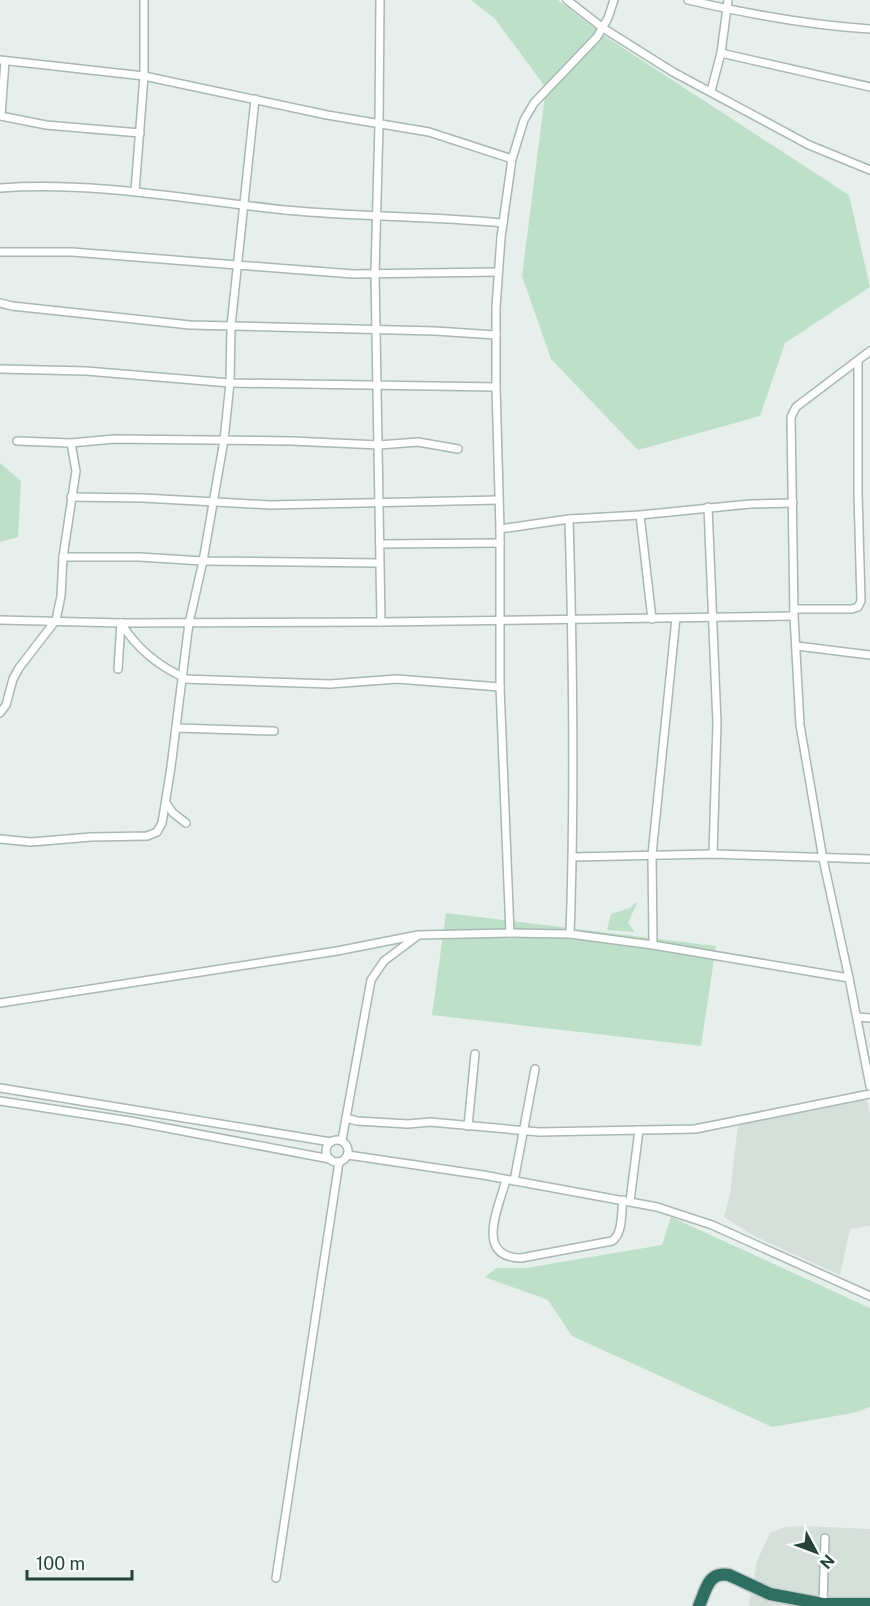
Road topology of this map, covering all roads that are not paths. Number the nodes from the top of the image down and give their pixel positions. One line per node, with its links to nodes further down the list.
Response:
1 (144, 0): 12 (street)
2 (380, 0): 17 (street)
3 (567, 0): 8 (street)
4 (614, 0): 8 (street)
5 (688, 0): 7 (street)
6 (728, 0): 7 (street)
7 (726, 9): 9 (street); 10 (street)
8 (603, 28): 14 (street); 19 (street)
9 (870, 29)
10 (721, 53): 13 (street); 14 (street)
11 (2, 60): 12 (street); 16 (street)
12 (144, 76): 15 (street); 18 (street)
13 (870, 87)
14 (711, 91): 20 (street)
15 (255, 99): 17 (street); 23 (street)
16 (0, 116): 18 (street)
17 (379, 125): 19 (street); 24 (street)
18 (140, 133): 22 (street)
19 (512, 159): 25 (street)
20 (870, 170)
21 (0, 188): 22 (street)
22 (135, 191): 23 (street)
23 (245, 206): 24 (street); 27 (street)
24 (375, 217): 25 (street); 29 (street)
25 (503, 223): 28 (street)
26 (0, 252): 27 (street)
27 (237, 266): 29 (street); 31 (street)
28 (498, 272): 29 (street); 33 (street)
29 (375, 273): 32 (street)
30 (0, 303): 31 (street)
31 (231, 326): 32 (street); 37 (street)
32 (376, 331): 33 (street); 38 (street)
33 (496, 335): 39 (street)
34 (870, 351): 35 (street)
35 (858, 360): 49 (street); 59 (street)
36 (0, 369): 37 (street)
37 (230, 383): 38 (street); 40 (street)
38 (377, 385): 39 (street); 43 (street)
39 (496, 387): 47 (street)
40 (224, 440): 42 (street); 43 (street); 46 (street)
41 (17, 441): 42 (street)
42 (71, 443): 45 (street)
43 (378, 445): 44 (street); 48 (street)
44 (458, 449)
45 (71, 496): 46 (street); 56 (street)
46 (214, 501): 48 (street); 57 (street)
47 (499, 501): 48 (street); 53 (street)
48 (380, 502): 55 (street)
49 (793, 503): 50 (street); 59 (street)
50 (708, 507): 51 (street); 61 (street)
51 (640, 515): 52 (street); 66 (street)
52 (568, 519): 53 (street); 65 (street)
53 (500, 528): 54 (street)
54 (500, 543): 55 (street); 64 (street)
55 (380, 544): 58 (street)
56 (63, 557): 57 (street); 63 (street)
57 (203, 561): 58 (street); 69 (street)
58 (379, 562): 67 (street)
59 (794, 613): 61 (street); 70 (street)
60 (676, 618): 61 (street); 66 (street); 82 (street)
61 (714, 618): 81 (street)
62 (0, 620): 63 (street)
63 (56, 620): 68 (street); 75 (street)
64 (501, 620): 65 (street); 67 (street); 74 (street)
65 (572, 620): 66 (street); 83 (street)
66 (652, 620)
67 (381, 622): 69 (street)
68 (122, 623): 69 (street); 72 (street); 73 (street)
69 (189, 623): 73 (street)
70 (797, 646): 71 (street); 84 (street)
71 (870, 655)
72 (118, 669)
73 (183, 678): 74 (street); 76 (street)
74 (500, 687): 86 (street)
75 (0, 713)
76 (176, 728): 77 (street); 78 (street)
77 (274, 731)
78 (166, 802): 79 (street); 80 (street)
79 (186, 823)
80 (0, 839)
81 (713, 854): 82 (street); 84 (street)
82 (652, 855): 83 (street); 89 (street)
83 (573, 857): 87 (street)
84 (823, 859): 85 (street); 90 (street)
85 (870, 859)
86 (510, 933): 87 (street); 88 (street)
87 (570, 934): 89 (street)
88 (418, 935): 91 (street); 100 (street)
89 (653, 945): 90 (street)
90 (849, 978): 92 (street)
91 (0, 1003)
92 (857, 1017): 93 (street); 96 (street)
93 (870, 1018)
94 (475, 1054): 101 (street)
95 (535, 1070): 102 (street)
96 (870, 1086)
97 (0, 1088): 105 (street)
98 (870, 1094): 103 (street)
99 (0, 1101): 107 (street)
100 (346, 1118): 101 (street); 104 (street)
101 (468, 1126): 102 (street)
102 (523, 1130): 103 (street); 109 (street)
103 (639, 1130): 110 (street)
104 (342, 1140): 105 (street); 106 (street)
105 (331, 1142): 107 (street)
106 (348, 1155): 108 (street); 109 (street)
107 (330, 1159): 108 (street)
108 (339, 1162): 113 (street)
109 (510, 1180): 110 (street); 110 (street)
110 (626, 1201): 111 (street)
111 (870, 1296)
112 (825, 1539): 114 (street)
113 (276, 1578)
114 (824, 1604): 115 (highway); 116 (highway)
115 (870, 1604)
116 (699, 1606)

